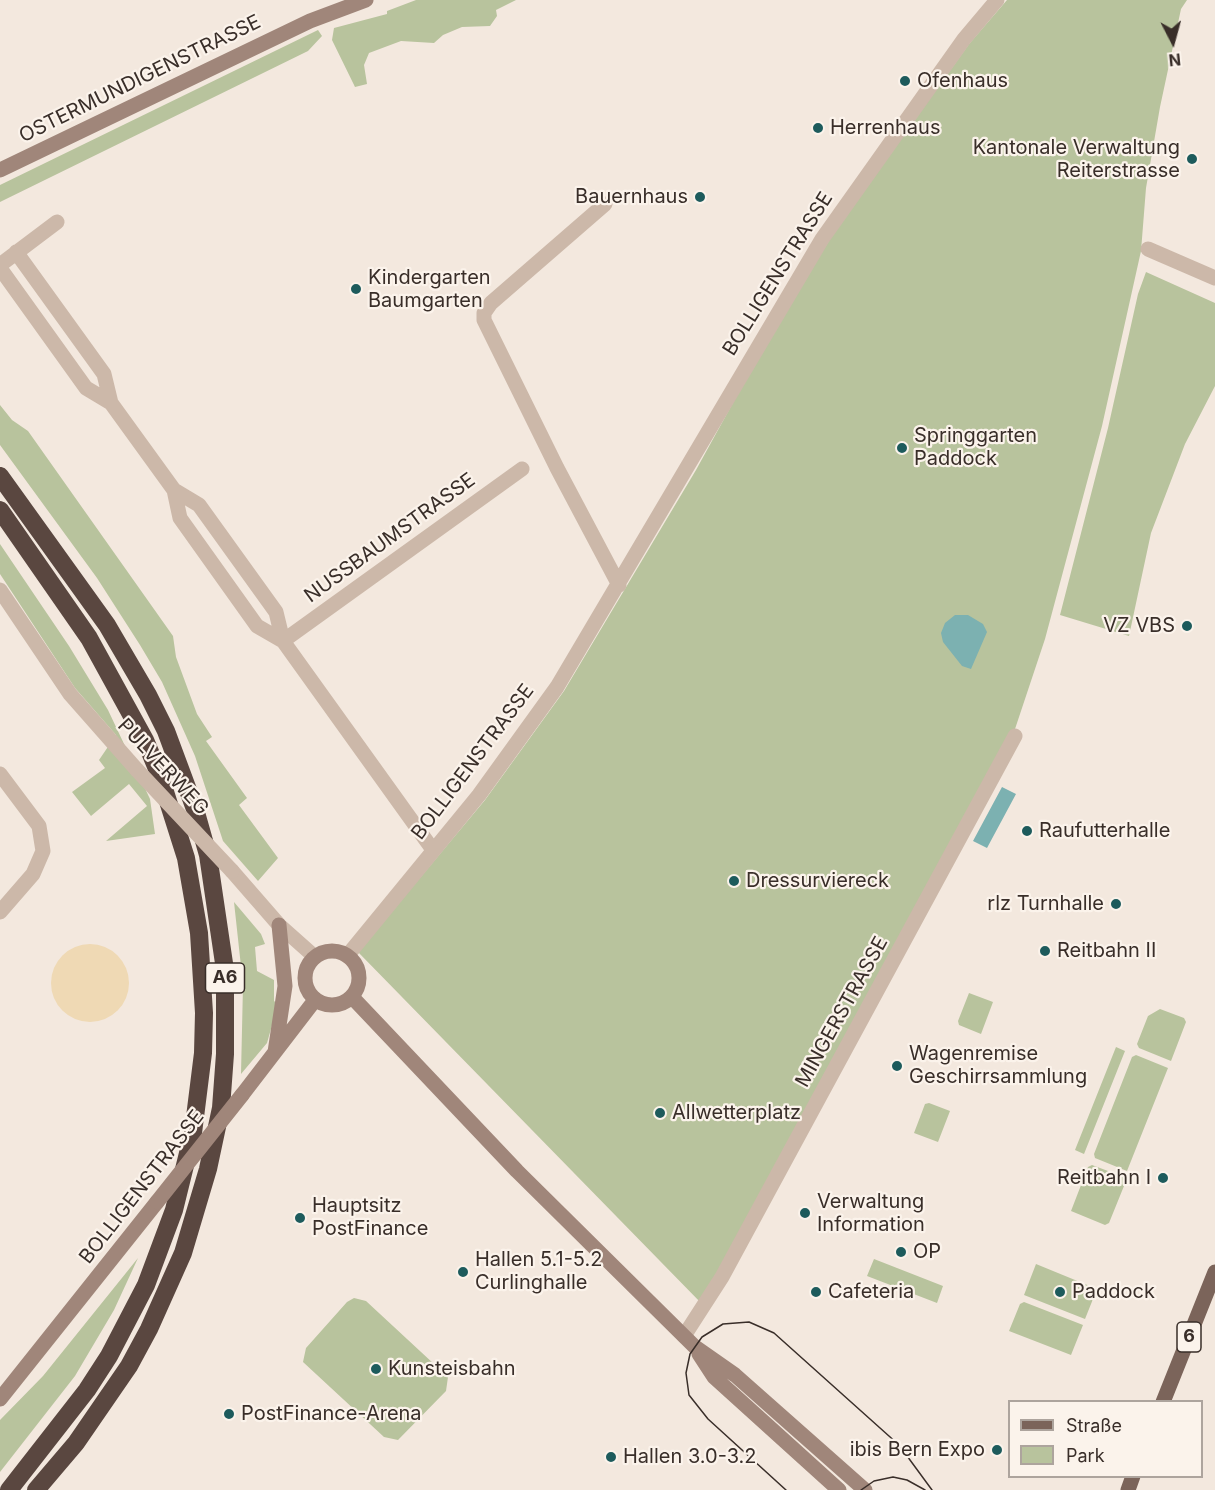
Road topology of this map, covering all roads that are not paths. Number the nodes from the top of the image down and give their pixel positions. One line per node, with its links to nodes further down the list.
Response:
1 (366, 0): 3 (main road, OSTERMUNDIGENSTRASSE)
2 (997, 0): 15 (street, BOLLIGENSTRASSE)
3 (0, 170)
4 (605, 204): 15 (street)
5 (57, 222): 7 (street)
6 (1148, 249): 9 (street)
7 (16, 252): 8 (street); 10 (street)
8 (0, 267): 10 (street)
9 (1215, 278)
10 (111, 403): 13 (street)
11 (522, 469): 17 (street, NUSSBAUMSTRASSE)
12 (0, 476): 33 (highway, A6)
13 (174, 490): 17 (street); 17 (street)
14 (0, 510): 32 (highway, A6)
15 (620, 585): 20 (street, BOLLIGENSTRASSE)
16 (0, 590): 22 (street, PULVERWEG, bridge)
17 (282, 640): 20 (street)
18 (1015, 736): 29 (street, MINGERSTRASSE)
19 (0, 774): 21 (street)
20 (433, 850): 23 (street, BOLLIGENSTRASSE)
21 (0, 912)
22 (279, 925): 24 (street, PULVERWEG); 27 (main road)
23 (347, 956): 24 (main road); 25 (main road)
24 (315, 957): 26 (main road)
25 (352, 996): 26 (main road); 29 (main road)
26 (315, 1000): 27 (main road, BOLLIGENSTRASSE)
27 (275, 1052): 30 (main road, BOLLIGENSTRASSE, bridge)
28 (1215, 1272): 31 (main road, 6)
29 (689, 1341): 34 (main road); 35 (main road)
30 (0, 1399)
31 (1163, 1400)
32 (9, 1490)
33 (36, 1490)
34 (839, 1490)
35 (865, 1490)

